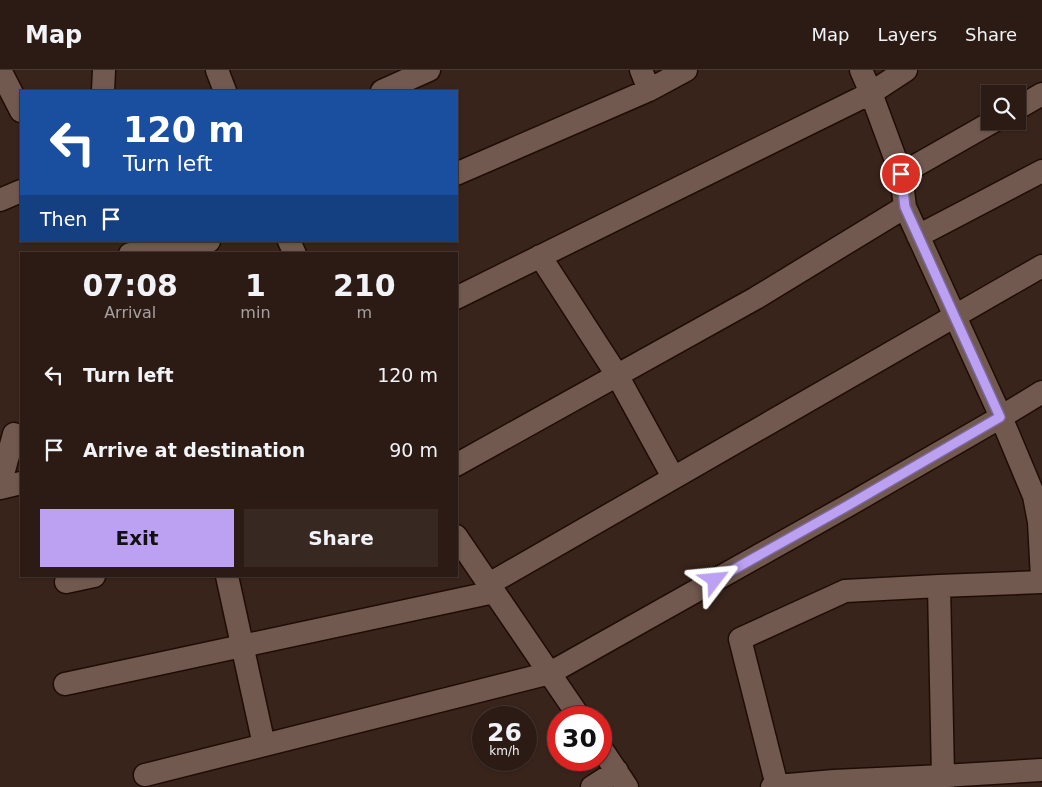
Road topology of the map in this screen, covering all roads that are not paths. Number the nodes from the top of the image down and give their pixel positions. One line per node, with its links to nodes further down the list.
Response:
1 (0, 70): 15 (street)
2 (104, 70): 9 (street)
3 (217, 70): 10 (street)
4 (686, 70): 8 (street)
5 (860, 70): 12 (street)
6 (906, 70): 12 (street)
7 (423, 79): 11 (street)
8 (645, 80): 17 (street)
9 (102, 90)
10 (225, 90)
11 (385, 90)
12 (871, 93): 19 (street); 26 (street)
13 (1042, 94): 14 (street)
14 (1026, 103)
15 (20, 109)
16 (981, 128): 19 (street)
17 (458, 171)
18 (1042, 171): 23 (street)
19 (901, 174): 22 (street)
20 (20, 191): 21 (street)
21 (0, 200)
22 (905, 207): 23 (street); 30 (street)
23 (918, 236): 29 (street)
24 (204, 242): 25 (street)
25 (156, 252)
26 (540, 256): 28 (street); 30 (street)
27 (1042, 266): 29 (street)
28 (458, 297)
29 (955, 316): 32 (street); 35 (street)
30 (617, 375): 34 (street); 35 (street)
31 (1042, 392): 32 (street)
32 (1000, 417): 38 (street); 47 (street)
33 (14, 434): 37 (street)
34 (458, 464)
35 (673, 477): 45 (street)
36 (20, 483): 37 (street)
37 (0, 486)
38 (1038, 495): 42 (street)
39 (458, 539): 45 (street)
40 (89, 577): 43 (street)
41 (227, 577): 46 (street)
42 (1042, 580): 44 (street)
43 (66, 582)
44 (939, 586): 55 (street); 57 (street)
45 (492, 588): 46 (street); 47 (street)
46 (242, 646): 48 (street); 50 (street)
47 (550, 673): 49 (street); 50 (street)
48 (65, 684)
49 (572, 706)
50 (264, 745): 53 (street)
51 (612, 764): 54 (street)
52 (1042, 770): 55 (street)
53 (145, 775)
54 (622, 779): 56 (street)
55 (943, 782): 57 (street)
56 (592, 787)
57 (775, 787)

